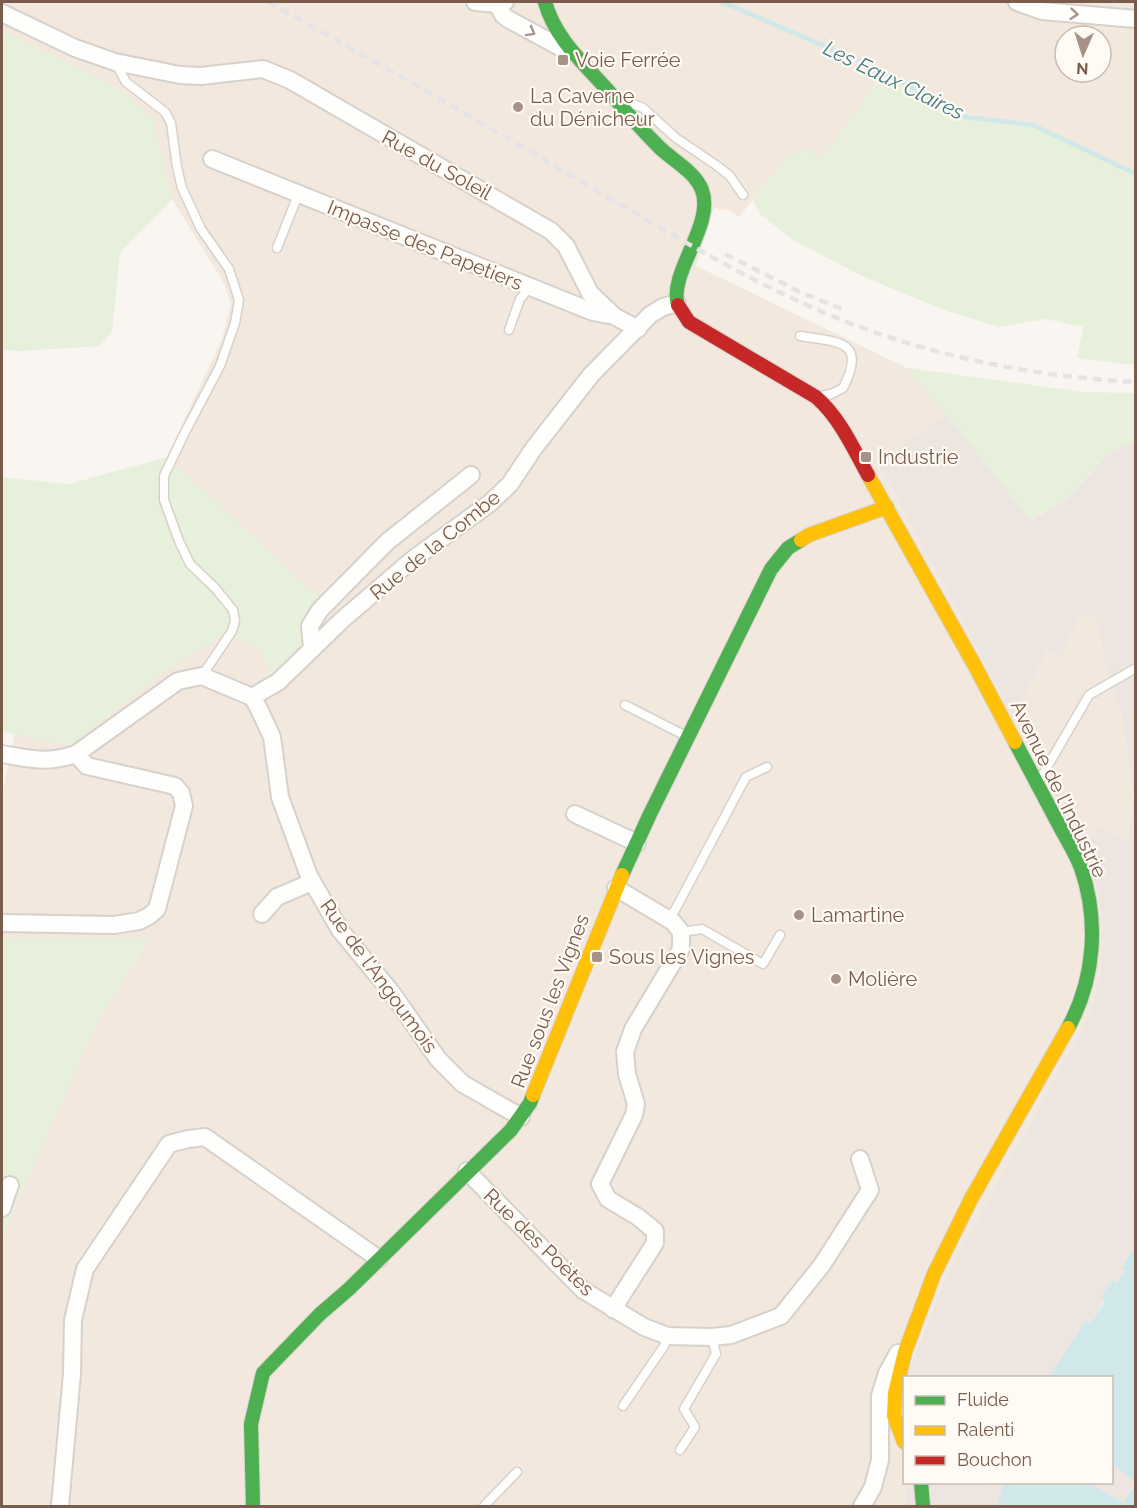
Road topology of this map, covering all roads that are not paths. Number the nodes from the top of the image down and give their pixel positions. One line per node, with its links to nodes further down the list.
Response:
1 (475, 2): 4 (street)
2 (545, 2): 7 (street)
3 (1017, 2): 6 (street, one-way to 6)
4 (501, 3): 7 (street, one-way to 7)
5 (2, 13): 8 (street, Rue du Soleil)
6 (1136, 20)
7 (571, 54): 9 (street)
8 (115, 62): 16 (street, Rue du Soleil); 25 (lane)
9 (622, 107): 12 (lane); 15 (street)
10 (212, 159): 11 (street, Impasse des Papetiers)
11 (298, 195): 13 (lane); 14 (street, Impasse des Papetiers)
12 (743, 195)
13 (278, 248)
14 (530, 287): 16 (street, Impasse des Papetiers); 18 (lane)
15 (676, 303): 17 (street, Rue de la Combe); 20 (street, Avenue de l'Industrie)
16 (614, 316): 17 (street, Impasse des Papetiers)
17 (638, 328): 23 (street, Rue de la Combe)
18 (509, 330)
19 (800, 336): 20 (lane)
20 (816, 397): 22 (street, Avenue de l'Industrie)
21 (471, 475): 23 (street)
22 (887, 507): 28 (street, Rue sous les Vignes); 32 (street, Avenue de l'Industrie)
23 (312, 649): 26 (street, Rue de la Combe)
24 (1136, 668): 32 (lane)
25 (202, 676): 26 (street); 30 (street)
26 (252, 697): 35 (street, Rue de l'Angoumois)
27 (625, 705): 28 (lane)
28 (688, 736): 34 (street, Rue sous les Vignes)
29 (2, 754): 30 (street)
30 (76, 754): 39 (street)
31 (767, 767): 38 (lane)
32 (1037, 784): 51 (street, Avenue de l'Industrie)
33 (575, 814): 34 (street)
34 (637, 843): 36 (street, Rue sous les Vignes)
35 (312, 882): 37 (street); 42 (street, Rue de l'Angoumois)
36 (616, 888): 38 (street); 42 (street, Rue sous les Vignes)
37 (262, 914)
38 (668, 919): 40 (street)
39 (2, 923)
40 (681, 932): 41 (lane); 48 (street, Rue des Poètes)
41 (780, 935)
42 (520, 1117): 44 (street, Rue sous les Vignes)
43 (860, 1159): 50 (street, Rue des Poètes)
44 (467, 1171): 47 (street, Rue sous les Vignes); 48 (street, Rue des Poètes)
45 (10, 1185): 46 (street)
46 (2, 1208)
47 (379, 1260): 57 (street); 58 (street, Rue sous les Vignes)
48 (613, 1309): 49 (street, Rue des Poètes)
49 (668, 1336): 50 (street, Rue des Poètes); 52 (lane)
50 (712, 1337): 54 (lane)
51 (905, 1352): 53 (street, Avenue de l'Industrie); 60 (street)
52 (622, 1406)
53 (903, 1439)
54 (680, 1450)
55 (517, 1472): 59 (lane)
56 (921, 1484): 61 (street)
57 (60, 1506)
58 (253, 1506)
59 (484, 1506)
60 (862, 1506)
61 (923, 1506)

